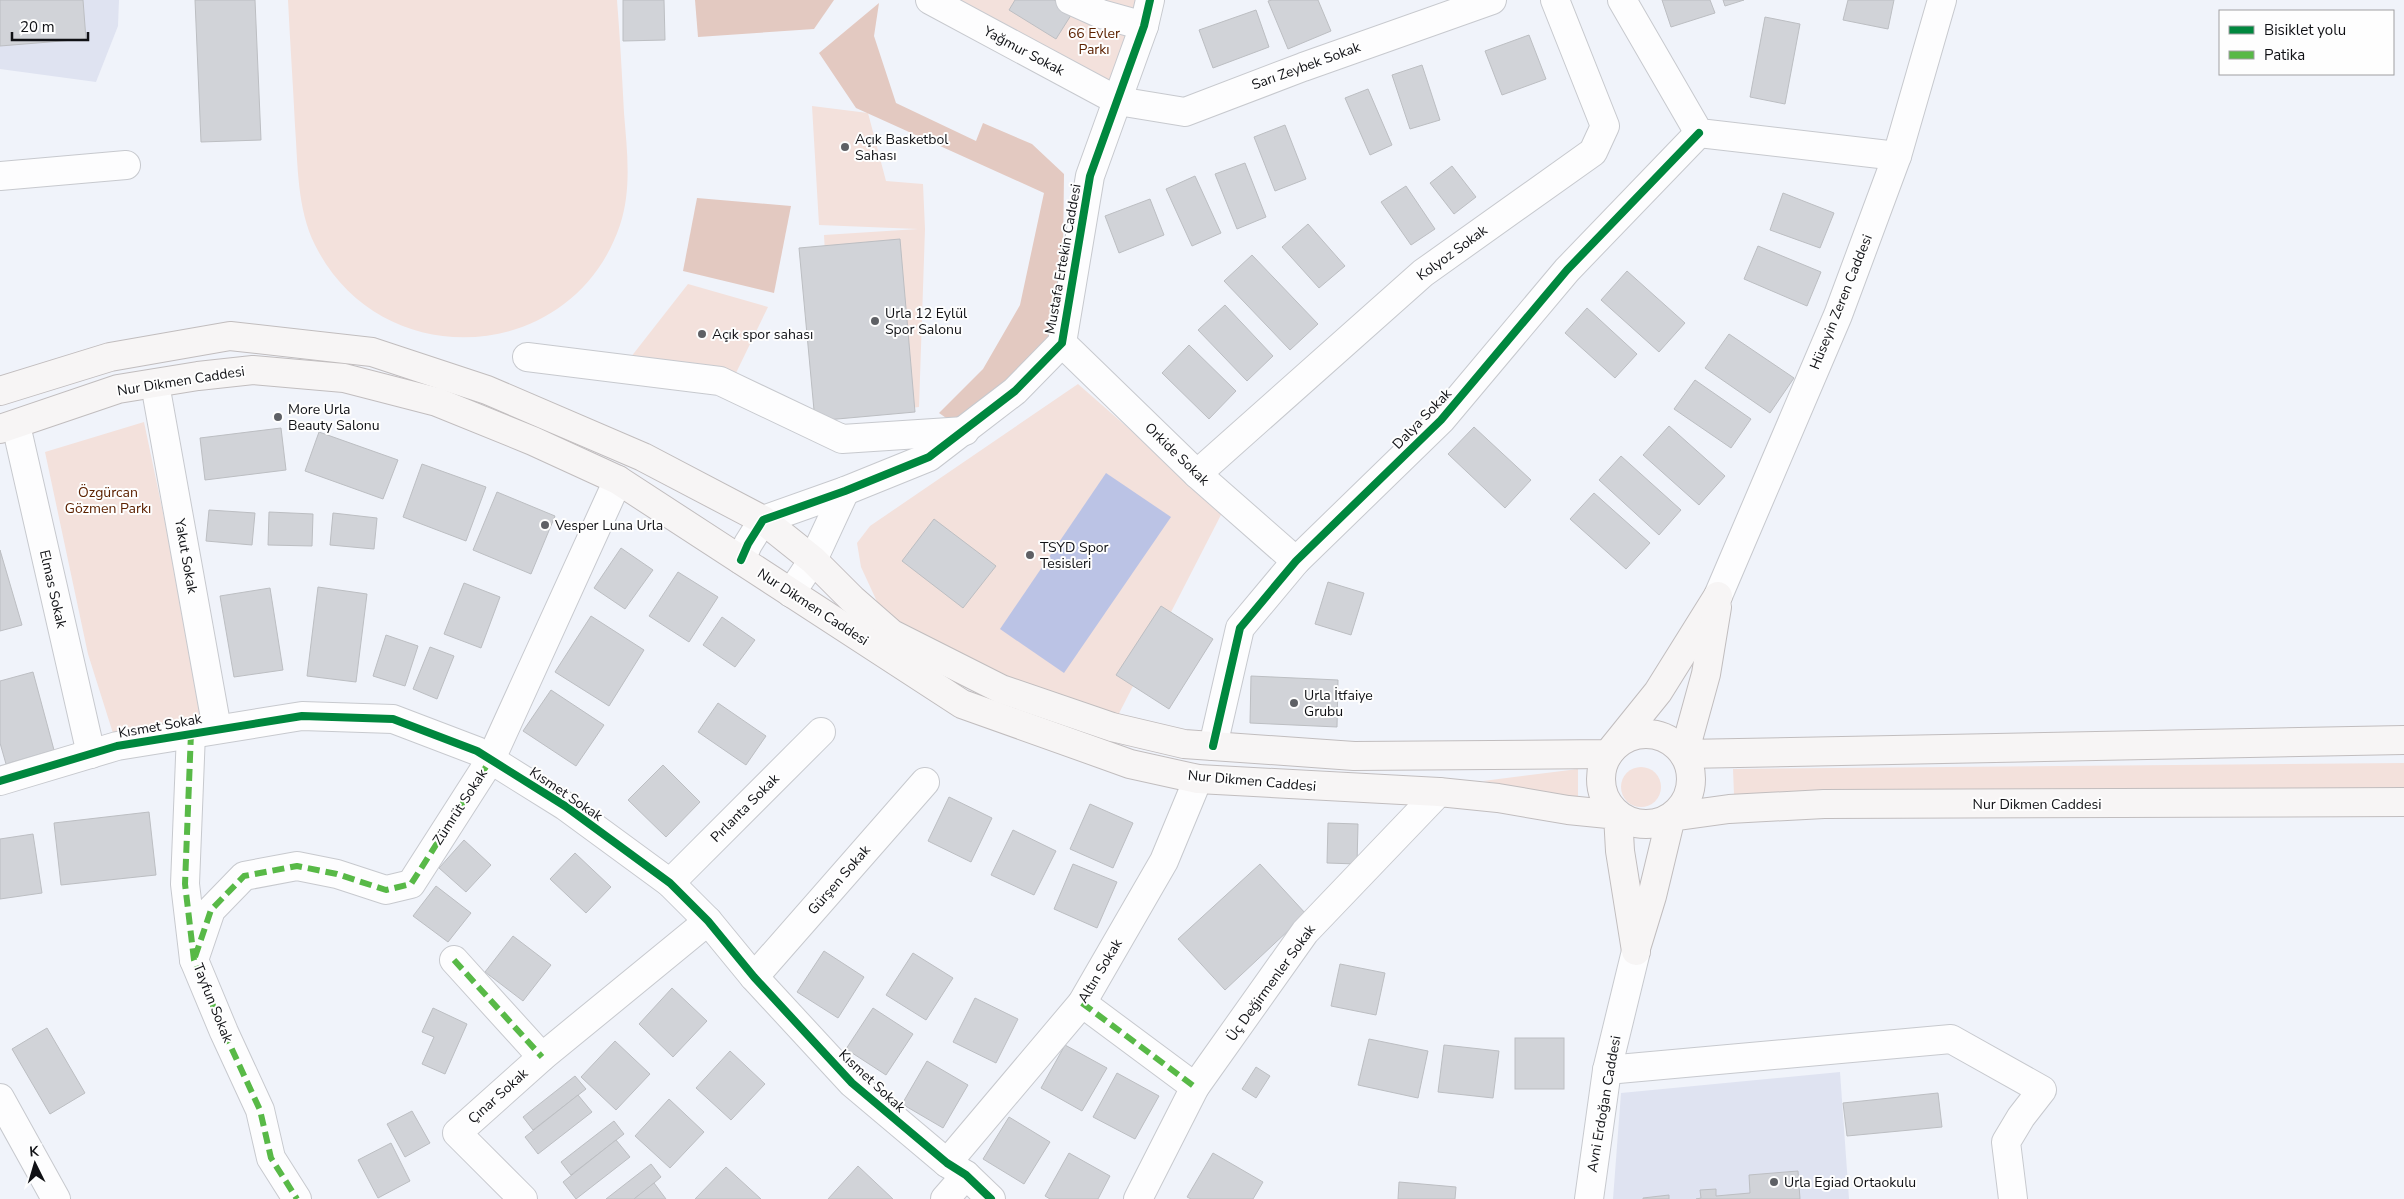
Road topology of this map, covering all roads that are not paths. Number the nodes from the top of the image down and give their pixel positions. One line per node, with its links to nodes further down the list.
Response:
1 (930, 0): 9 (street, Yağmur Sokak)
2 (1070, 0): 8 (street)
3 (1150, 0): 8 (street, Mustafa Ertekin Caddesi)
4 (1492, 0): 9 (street, Sarı Zeybek Sokak)
5 (1555, 0): 20 (street, Kolyoz Sokak)
6 (1622, 0): 10 (street)
7 (1942, 0): 11 (street, Hüseyin Zeren Caddesi)
8 (1144, 26): 9 (street, Mustafa Ertekin Caddesi)
9 (1118, 101): 14 (street, Mustafa Ertekin Caddesi)
10 (1699, 133): 11 (street); 26 (street, Dalya Sokak)
11 (1897, 156): 28 (street, Hüseyin Zeren Caddesi)
12 (126, 165): 13 (street)
13 (0, 176)
14 (1062, 342): 19 (street, Mustafa Ertekin Caddesi); 20 (street, Orkide Sokak)
15 (526, 357): 19 (street)
16 (155, 384): 18 (main road, Nur Dikmen Caddesi); 21 (main road, Nur Dikmen Caddesi); 29 (street, Yakut Sokak)
17 (0, 391): 23 (main road, Nur Dikmen Caddesi)
18 (8, 427): 34 (street, Elmas Sokak)
19 (965, 431): 22 (street, Mustafa Ertekin Caddesi)
20 (1197, 474): 26 (street, Orkide Sokak)
21 (618, 480): 24 (main road, Nur Dikmen Caddesi); 37 (street, Zümrüt Sokak)
22 (845, 491): 23 (street, Mustafa Ertekin Caddesi); 25 (street)
23 (763, 520): 24 (street); 25 (main road, Nur Dikmen Caddesi)
24 (741, 560): 27 (main road, Nur Dikmen Caddesi)
25 (813, 560): 27 (street); 33 (main road, Nur Dikmen Caddesi)
26 (1296, 561): 33 (street, Dalya Sokak)
27 (791, 593): 38 (main road, Nur Dikmen Caddesi)
28 (1718, 596): 35 (main road); 36 (main road)
29 (217, 729): 31 (street, Kısmet Sokak); 37 (street, Kısmet Sokak)
30 (821, 732): 45 (street, Pırlanta Sokak)
31 (191, 733): 34 (street, Kısmet Sokak); 48 (street, Tayfun Sokak)
32 (2404, 740): 36 (main road)
33 (1213, 746): 35 (main road, Nur Dikmen Caddesi)
34 (91, 754): 39 (street, Kısmet Sokak)
35 (1608, 754): 36 (main road); 43 (main road)
36 (1684, 754): 44 (main road)
37 (491, 759): 45 (street, Kısmet Sokak); 48 (street, Zümrüt Sokak)
38 (1198, 779): 41 (main road, Nur Dikmen Caddesi); 51 (street, Altın Sokak)
39 (0, 781)
40 (924, 782): 50 (street, Gürşen Sokak)
41 (1439, 792): 43 (main road, Nur Dikmen Caddesi); 54 (street, Üç Değirmenler Sokak)
42 (2404, 802): 44 (main road, Nur Dikmen Caddesi)
43 (1618, 815): 44 (main road); 47 (main road)
44 (1671, 817): 47 (main road)
45 (670, 883): 46 (street, Kısmet Sokak)
46 (708, 921): 50 (street, Kısmet Sokak); 52 (street)
47 (1636, 951): 53 (street, Avni Erdoğan Caddesi)
48 (194, 960): 58 (street, Tayfun Sokak)
49 (454, 960): 52 (street)
50 (754, 977): 56 (street, Kısmet Sokak)
51 (1082, 1003): 54 (street); 56 (street, Altın Sokak)
52 (542, 1057): 59 (street, Çınar Sokak)
53 (1607, 1070): 63 (street, Avni Erdoğan Caddesi); 64 (street)
54 (1195, 1088): 62 (street, Üç Değirmenler Sokak)
55 (0, 1098): 57 (street)
56 (956, 1169): 60 (street, Altın Sokak); 61 (street, Kısmet Sokak)
57 (56, 1199)
58 (297, 1199)
59 (523, 1199)
60 (945, 1199)
61 (990, 1199)
62 (1138, 1199)
63 (1589, 1199)
64 (2013, 1199)

